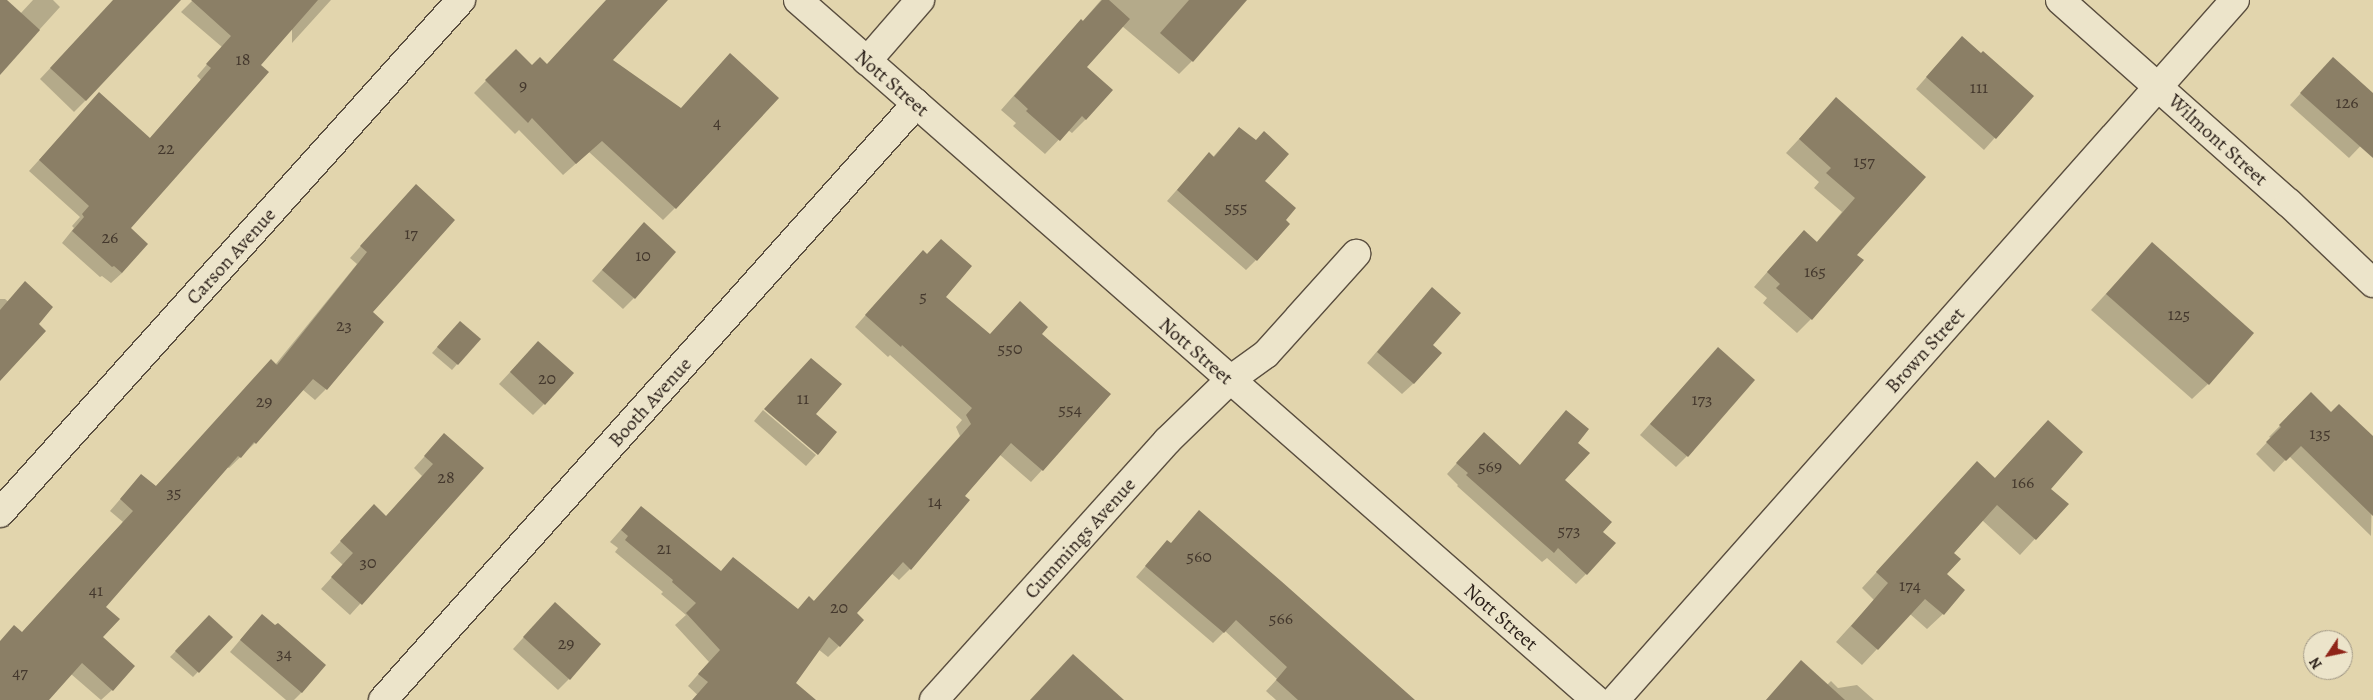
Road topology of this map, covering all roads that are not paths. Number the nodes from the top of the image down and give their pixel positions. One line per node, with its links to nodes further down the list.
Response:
1 (461, 0): 12 (street, Carson Avenue)
2 (798, 0): 6 (street, Nott Street)
3 (920, 0): 6 (street)
4 (2060, 0): 7 (street, Wilmont Street)
5 (2235, 0): 7 (street, Brown Street)
6 (867, 61): 8 (street, Nott Street)
7 (2158, 87): 10 (street, Wilmont Street); 16 (street, Brown Street)
8 (916, 104): 11 (street, Nott Street); 13 (street, Booth Avenue)
9 (1356, 254): 11 (street, Cummings Avenue)
10 (2373, 283)
11 (1230, 380): 14 (street, Cummings Avenue); 15 (street, Nott Street)
12 (0, 513)
13 (383, 700)
14 (934, 700)
15 (1596, 700)
16 (1615, 700)

